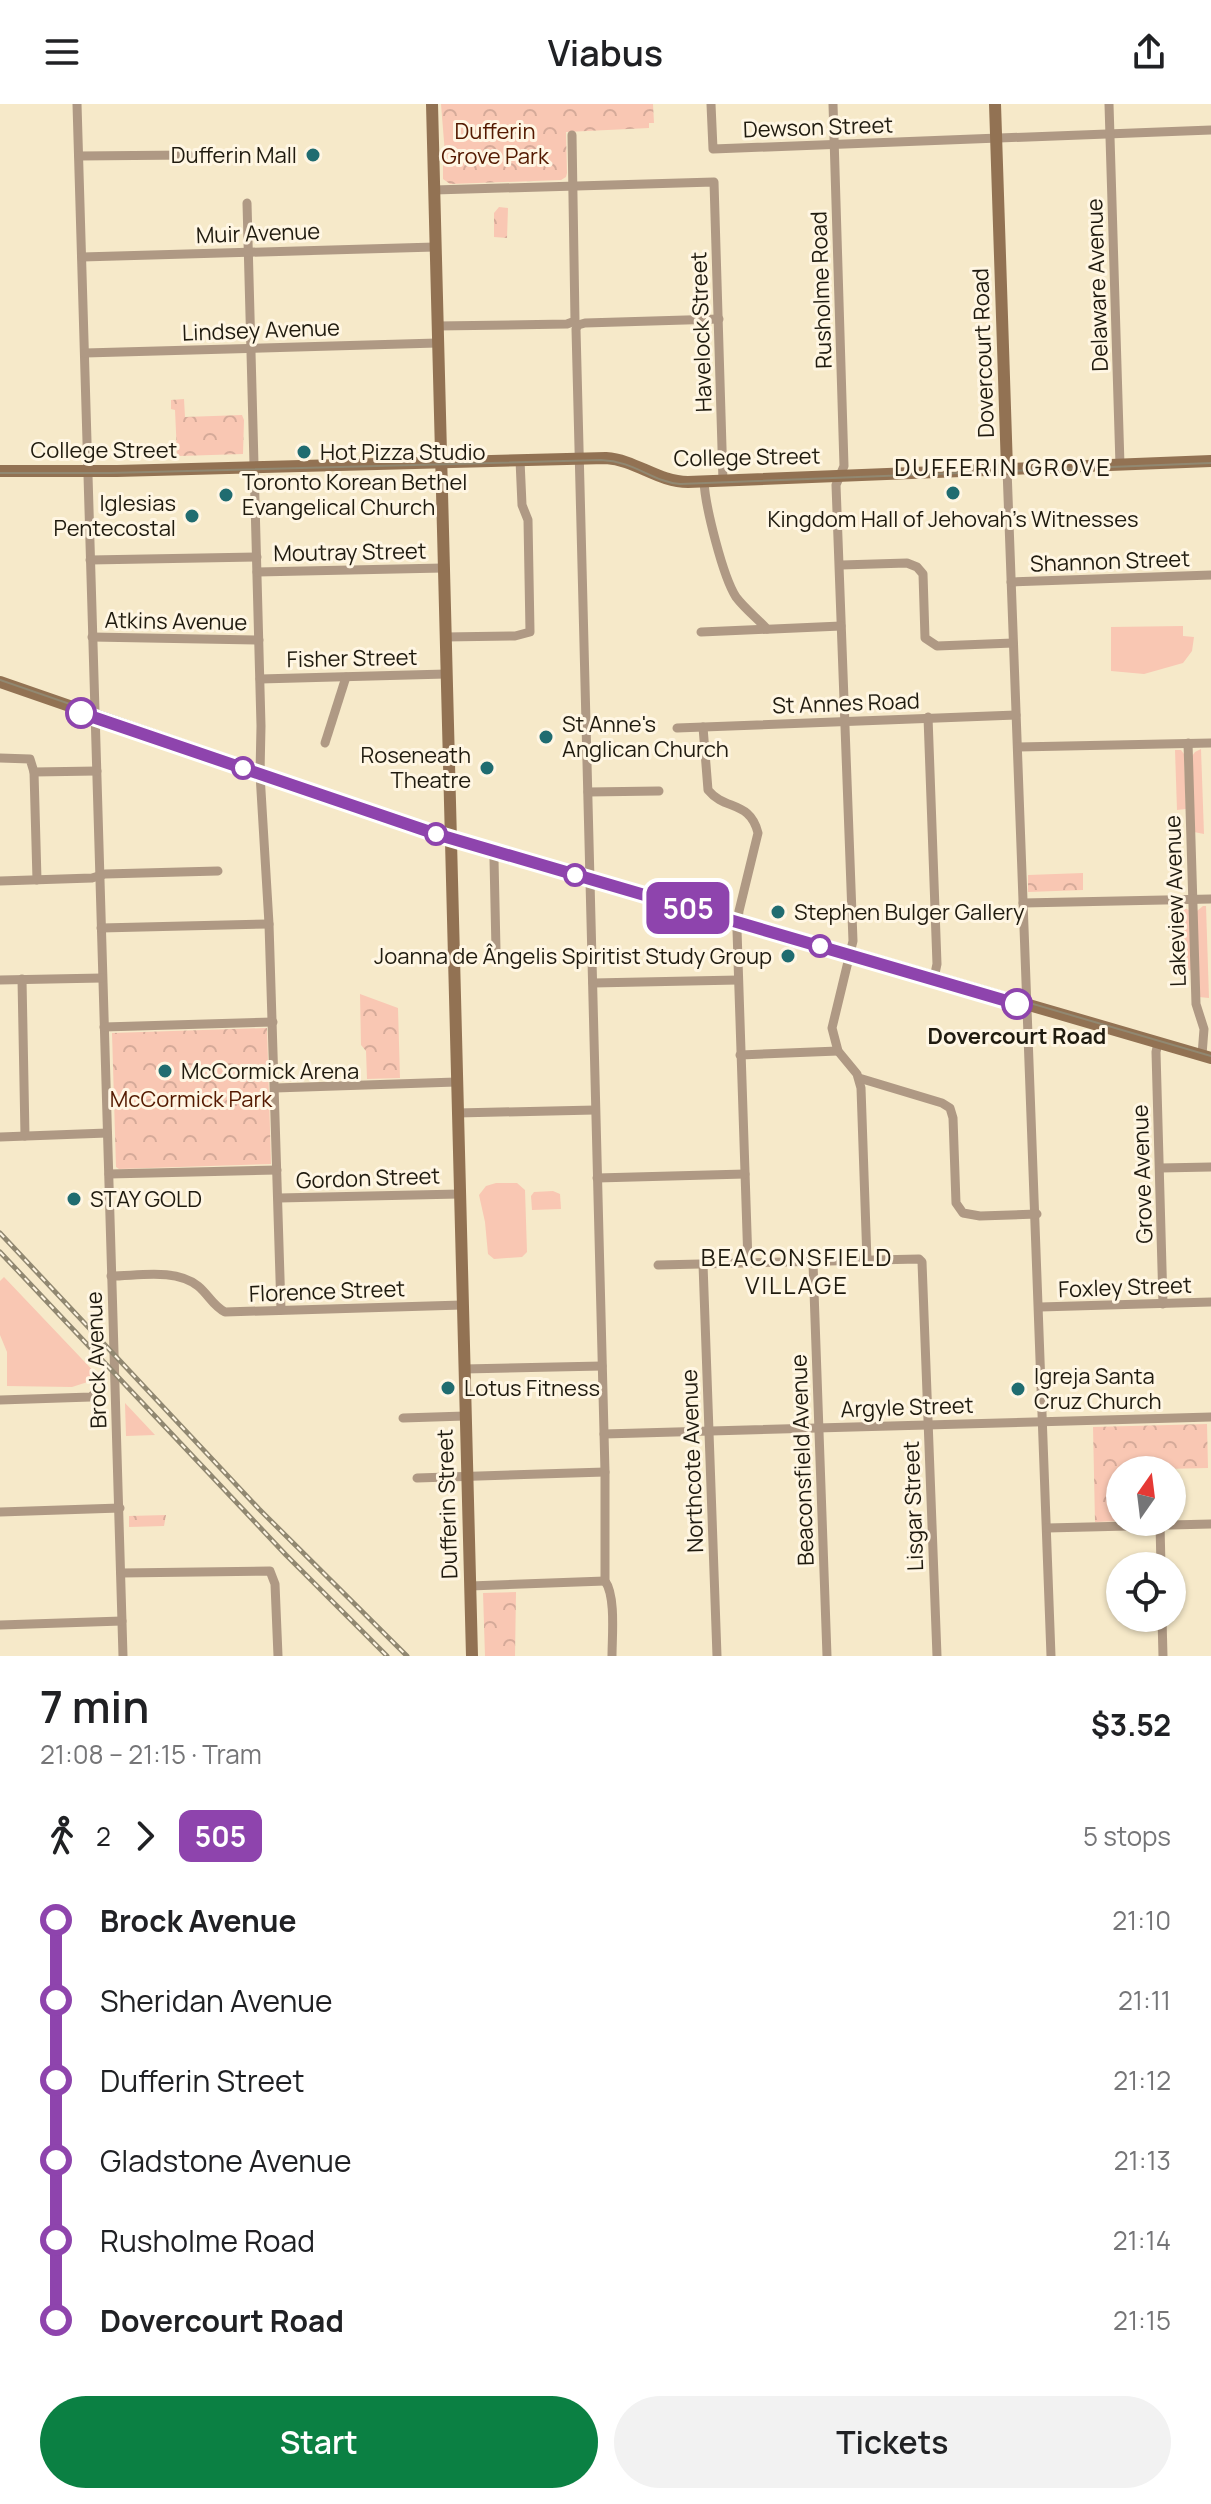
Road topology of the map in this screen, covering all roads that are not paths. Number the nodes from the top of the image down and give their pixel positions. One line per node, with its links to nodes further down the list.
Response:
1 (77, 104): 13 (street, Brock Avenue)
2 (432, 104): 15 (main road, Dufferin Street)
3 (711, 104): 11 (street, Dewson Street)
4 (833, 104): 11 (street, Rusholme Road)
5 (995, 104): 10 (main road, Dovercourt Road)
6 (1109, 104): 8 (street, Delaware Avenue)
7 (1211, 130): 8 (street, Dewson Street)
8 (1110, 134): 10 (street, Dewson Street); 30 (street, Delaware Avenue)
9 (572, 135): 14 (street)
10 (996, 138): 11 (street, Dewson Street); 32 (main road, Dovercourt Road)
11 (834, 145): 35 (street, Rusholme Road)
12 (189, 155): 13 (street)
13 (79, 156): 19 (street, Brock Avenue)
14 (573, 188): 15 (street); 20 (street, Havelock Street); 21 (street)
15 (434, 190): 17 (main road, Dufferin Street)
16 (247, 203): 18 (street)
17 (435, 247): 18 (street, Muir Avenue); 22 (main road, Dufferin Street)
18 (248, 251): 19 (street, Muir Avenue); 24 (street)
19 (82, 257): 25 (street, Brock Avenue)
20 (719, 319): 21 (street); 37 (street, Havelock Street)
21 (576, 324): 22 (street); 26 (street)
22 (437, 326): 23 (main road, Dufferin Street)
23 (437, 343): 24 (street, Lindsey Avenue); 29 (main road, Dufferin Street)
24 (251, 348): 25 (street, Lindsey Avenue); 31 (street)
25 (85, 353): 33 (street, Brock Avenue)
26 (578, 458): 27 (main road, College Street); 36 (main road, College Street); 71 (street)
27 (520, 460): 29 (main road, College Street); 49 (street)
28 (1211, 461): 30 (main road, College Street)
29 (440, 462): 31 (main road, College Street); 41 (main road, Dufferin Street)
30 (1120, 465): 32 (main road, College Street)
31 (254, 467): 33 (main road, College Street); 38 (street)
32 (1007, 469): 35 (main road, College Street); 44 (street, Dovercourt Road)
33 (87, 470): 34 (main road, College Street); 39 (street, Brock Avenue)
34 (0, 471)
35 (840, 476): 37 (main road, College Street); 40 (street, Rusholme Road)
36 (704, 481): 37 (main road, College Street); 46 (street)
37 (723, 481)
38 (257, 557): 39 (street, Moutray Street); 42 (street)
39 (90, 560): 48 (street, Brock Avenue)
40 (841, 565): 45 (street, Rusholme Road); 51 (street)
41 (443, 568): 42 (street, Moutray Street); 49 (main road, Dufferin Street)
42 (257, 572): 50 (street)
43 (1211, 575): 44 (street, Shannon Street)
44 (1011, 582): 51 (street, Dovercourt Road)
45 (841, 626): 46 (street); 59 (street, Rusholme Road)
46 (767, 629): 47 (street)
47 (701, 632)
48 (92, 637): 50 (street, Atkins Avenue); 56 (street, Brock Avenue)
49 (445, 637): 52 (main road, Dufferin Street)
50 (259, 640): 54 (street)
51 (1013, 643): 57 (street, Dovercourt Road)
52 (446, 674): 53 (street, Fisher Street); 72 (main road, Dufferin Street)
53 (346, 677): 54 (street, Fisher Street); 62 (street)
54 (260, 679): 69 (street)
55 (0, 682): 56 (main road)
56 (95, 715): 67 (street, Brock Avenue); 69 (main road)
57 (1016, 715): 58 (street, St Annes Road); 65 (street, Dovercourt Road)
58 (928, 717): 59 (street, St Annes Road); 88 (street)
59 (846, 720): 60 (street, St Annes Road); 86 (street, Rusholme Road)
60 (703, 727): 61 (street, St Annes Road); 82 (street)
61 (677, 728)
62 (325, 743)
63 (1188, 743): 64 (street); 65 (street); 79 (street, Lakeview Avenue)
64 (1211, 743)
65 (1018, 747): 81 (street, Dovercourt Road)
66 (0, 758): 68 (street)
67 (97, 771): 68 (street); 75 (street, Brock Avenue)
68 (34, 772): 77 (street)
69 (261, 772): 72 (main road); 83 (street)
70 (659, 791): 71 (street)
71 (588, 792): 76 (street)
72 (450, 836): 73 (main road); 101 (main road, Dufferin Street)
73 (497, 850): 76 (main road); 85 (street)
74 (218, 871): 75 (street)
75 (99, 876): 77 (street); 84 (street, Brock Avenue)
76 (590, 877): 82 (main road); 92 (street)
77 (37, 880): 78 (street)
78 (0, 881)
79 (1193, 899): 80 (street); 81 (street); 99 (street, Lakeview Avenue)
80 (1211, 899)
81 (1023, 903): 93 (street, Dovercourt Road)
82 (737, 920): 86 (main road); 91 (street)
83 (269, 924): 84 (street); 94 (street)
84 (101, 928): 87 (street, Brock Avenue)
85 (496, 950)
86 (851, 953): 88 (main road); 97 (street)
87 (102, 978): 89 (street); 95 (street, Brock Avenue)
88 (934, 978): 93 (main road)
89 (22, 979): 90 (street); 106 (street)
90 (0, 980)
91 (738, 980): 92 (street); 98 (street)
92 (593, 983): 103 (street)
93 (1028, 1005): 96 (main road); 116 (street, Dovercourt Road)
94 (273, 1022): 95 (street); 102 (street)
95 (104, 1027): 105 (street, Brock Avenue)
96 (1158, 1043): 99 (main road); 109 (street, Grove Avenue)
97 (838, 1051): 98 (street); 100 (street)
98 (740, 1055): 112 (street)
99 (1206, 1057)
100 (859, 1078): 116 (street); 117 (street)
101 (456, 1082): 102 (street); 104 (main road, Dufferin Street)
102 (275, 1088): 110 (street)
103 (595, 1110): 104 (street); 113 (street)
104 (457, 1113): 114 (main road, Dufferin Street)
105 (107, 1133): 106 (street); 111 (street, Brock Avenue)
106 (25, 1136): 107 (street)
107 (0, 1137)
108 (1211, 1167): 109 (street)
109 (1160, 1168): 124 (street, Grove Avenue)
110 (277, 1170): 111 (street); 115 (street)
111 (109, 1174): 122 (street, Brock Avenue)
112 (745, 1174): 113 (street); 118 (street)
113 (597, 1178): 128 (street)
114 (459, 1194): 115 (street, Gordon Street); 125 (main road, Dufferin Street)
115 (279, 1198): 127 (street)
116 (1037, 1214): 126 (street, Dovercourt Road)
117 (867, 1261): 119 (street); 136 (street, Lisgar Street)
118 (748, 1263): 119 (street); 120 (street)
119 (813, 1263): 137 (street, Beaconsfield Avenue)
120 (703, 1264): 121 (street); 138 (street, Northcote Avenue)
121 (658, 1265)
122 (111, 1276): 127 (street, Florence Street); 143 (street, Brock Avenue)
123 (1211, 1302): 124 (street, Foxley Street)
124 (1163, 1304): 126 (street, Foxley Street)
125 (462, 1305): 127 (street, Florence Street); 129 (main road, Dufferin Street)
126 (1040, 1307): 135 (street, Dovercourt Road)
127 (281, 1310)
128 (602, 1366): 129 (street); 139 (street)
129 (464, 1369): 132 (main road, Dufferin Street)
130 (94, 1394): 131 (street)
131 (0, 1400)
132 (465, 1416): 134 (street); 141 (main road, Dufferin Street)
133 (1211, 1417): 135 (street, Argyle Street)
134 (403, 1418)
135 (1043, 1421): 136 (street, Argyle Street); 148 (street, Dovercourt Road)
136 (928, 1425): 137 (street, Argyle Street); 161 (street, Lisgar Street)
137 (819, 1428): 138 (street, Argyle Street); 160 (street, Beaconsfield Avenue)
138 (709, 1431): 139 (street, Argyle Street); 159 (street, Northcote Avenue)
139 (604, 1434): 140 (street)
140 (605, 1472): 141 (street); 150 (street)
141 (466, 1477): 142 (street); 151 (main road, Dufferin Street)
142 (417, 1478)
143 (120, 1508): 144 (street); 149 (street, Brock Avenue)
144 (0, 1512)
145 (1186, 1524): 146 (street)
146 (1211, 1524)
147 (1106, 1526): 148 (street)
148 (1047, 1528): 162 (street, Dovercourt Road)
149 (121, 1573): 152 (street, Brock Avenue); 156 (street)
150 (605, 1581): 151 (street); 158 (street)
151 (470, 1586): 157 (main road, Dufferin Street)
152 (122, 1621): 153 (street); 155 (street, Brock Avenue)
153 (0, 1625)
154 (1162, 1632): 163 (street)
155 (123, 1656)
156 (278, 1656)
157 (472, 1656)
158 (612, 1656)
159 (717, 1656)
160 (827, 1656)
161 (937, 1656)
162 (1051, 1656)
163 (1163, 1656)

